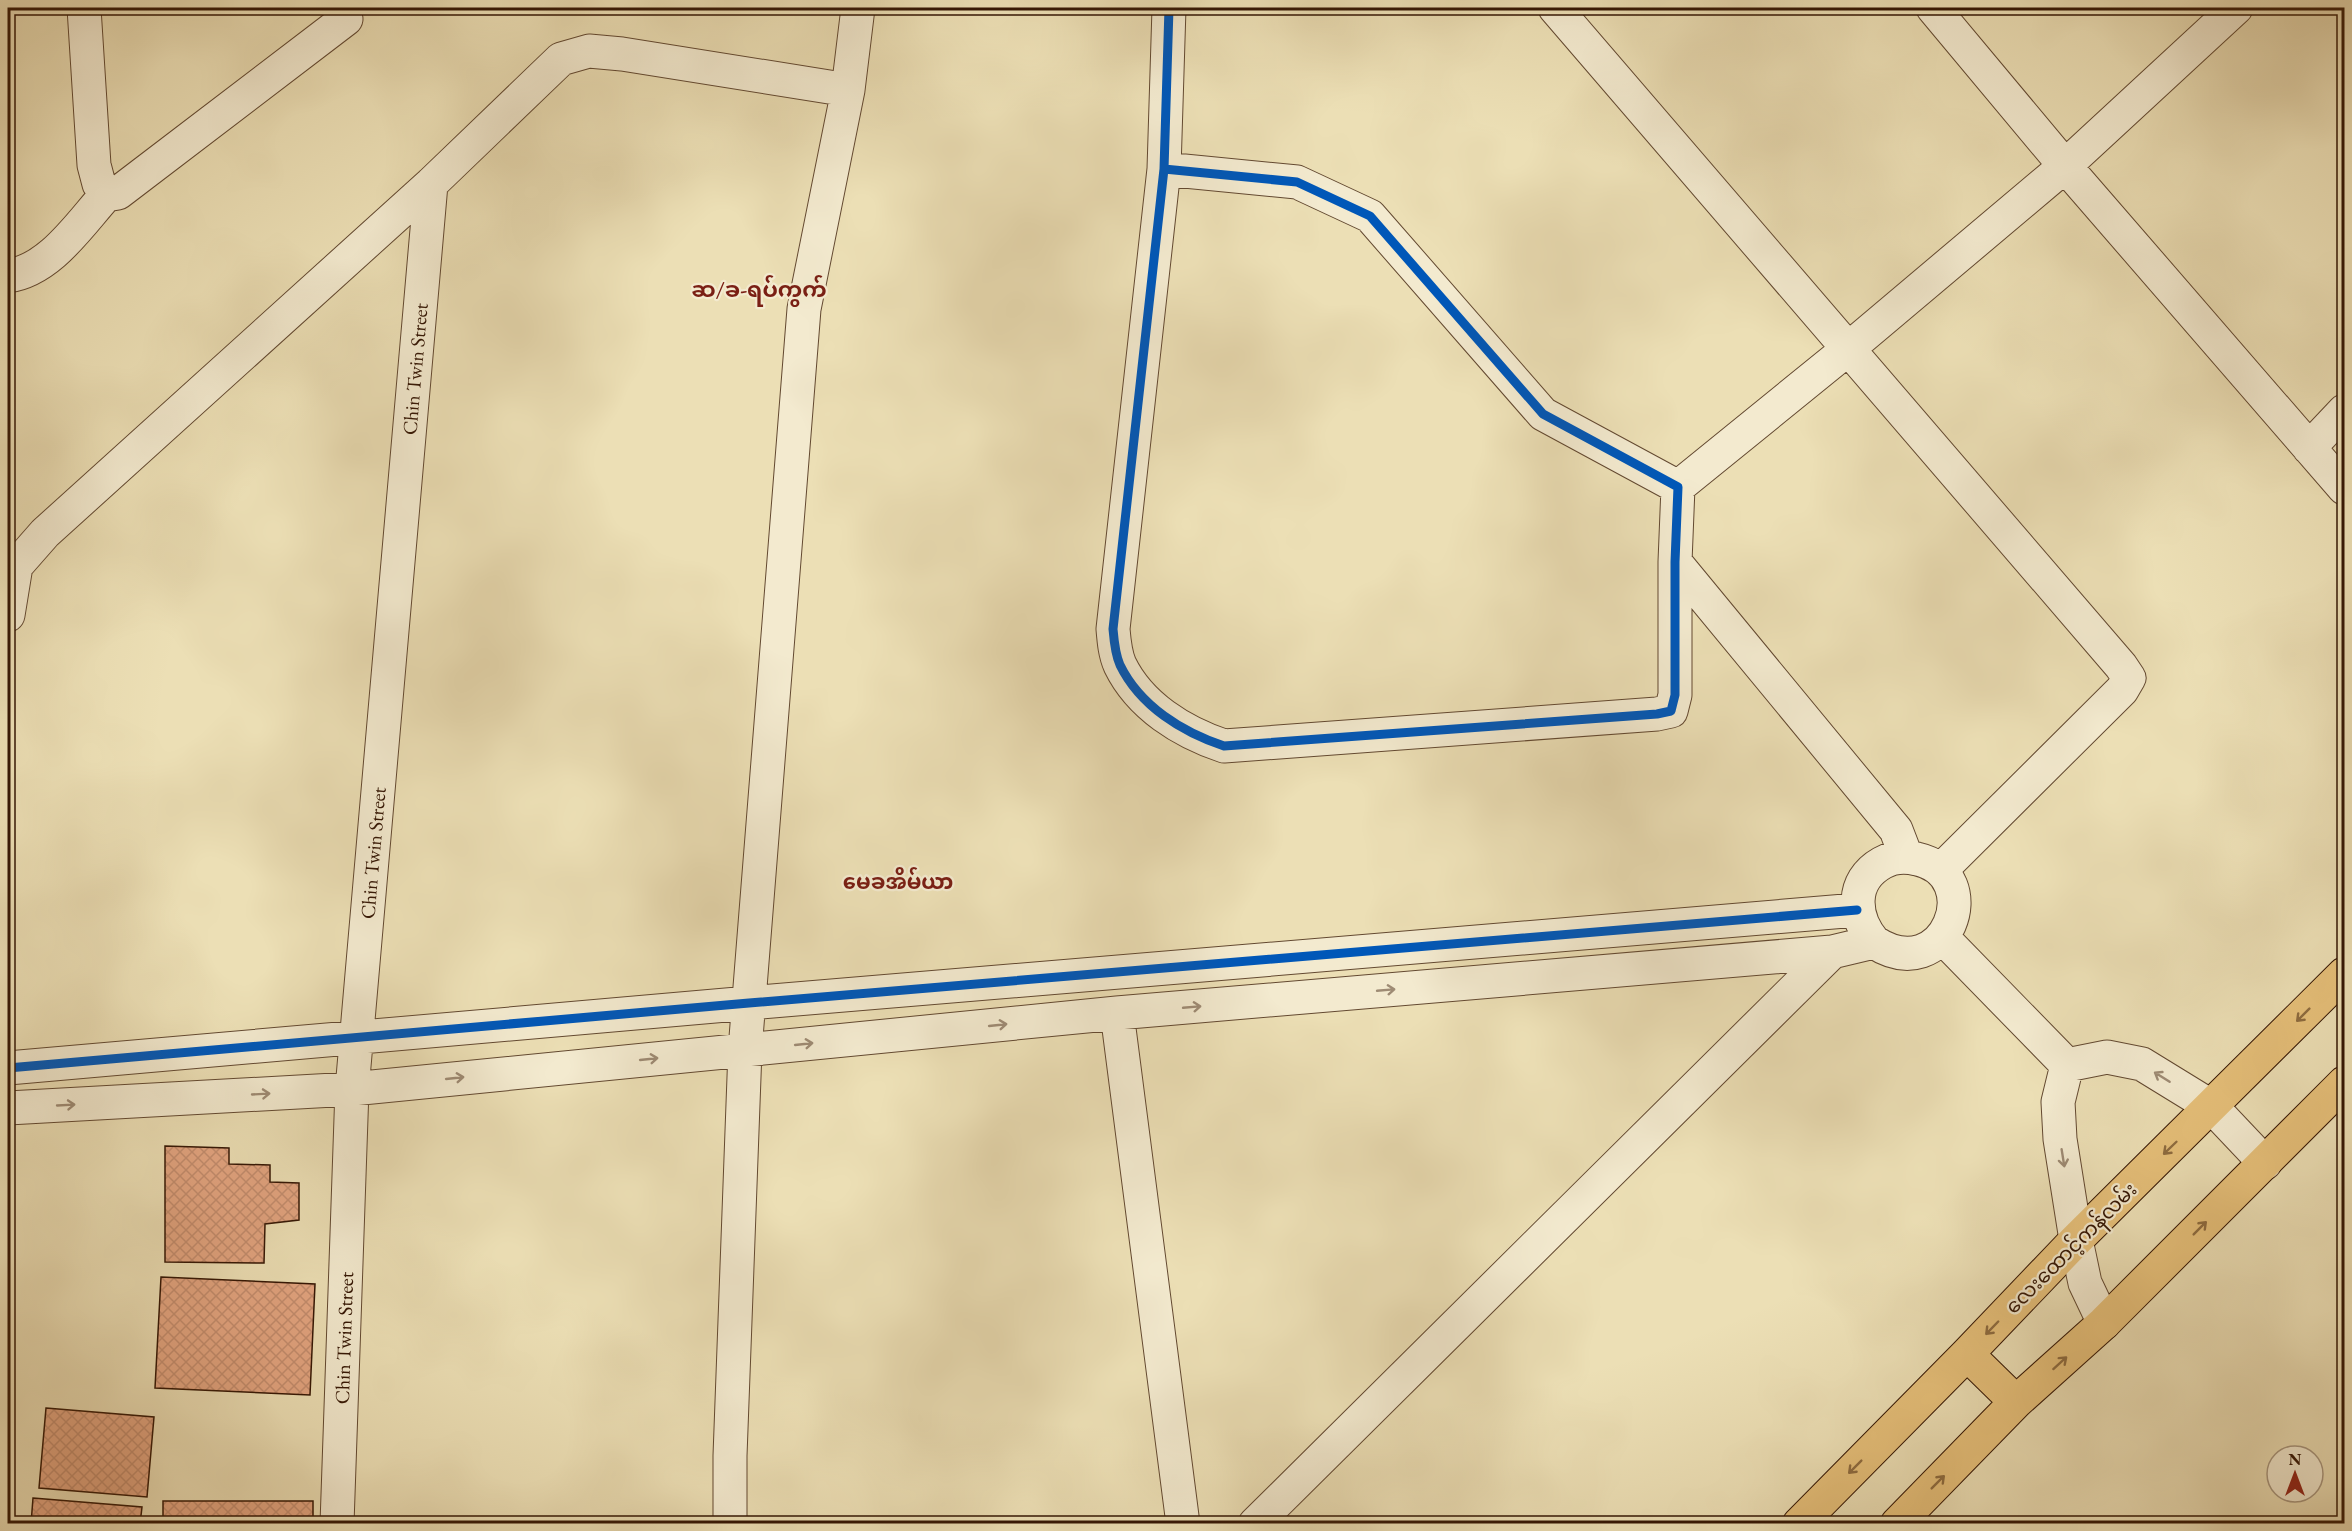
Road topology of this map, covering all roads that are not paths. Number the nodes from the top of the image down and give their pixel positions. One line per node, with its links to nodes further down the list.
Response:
1 (84, 8): 12 (street)
2 (858, 8): 8 (street)
3 (1169, 8): 10 (street)
4 (1555, 8): 14 (street)
5 (1933, 8): 9 (street)
6 (2236, 8): 9 (street)
7 (352, 11): 12 (street)
8 (848, 90): 11 (street); 28 (street)
9 (2065, 166): 14 (street); 16 (street)
10 (1164, 169): 17 (street); 19 (street)
11 (431, 183): 20 (street); 30 (street, Chin Twin Street)
12 (106, 195): 13 (street)
13 (8, 276)
14 (1848, 349): 17 (street); 22 (street)
15 (2344, 411): 16 (street)
16 (2309, 448): 18 (street)
17 (1678, 487): 19 (street)
18 (2344, 488)
19 (1675, 562): 21 (street)
20 (8, 615)
21 (1906, 856): 22 (street); 23 (street)
22 (1941, 870): 24 (street)
23 (1857, 910): 25 (street); 28 (street)
24 (1942, 938): 25 (street); 32 (street)
25 (1874, 942): 26 (street)
26 (1832, 952): 29 (street, one-way to 26); 46 (street)
27 (2344, 974): 36 (main road, လေးထောင့်ကန်လမ်း, one-way to 36)
28 (749, 1003): 30 (street); 31 (street)
29 (1117, 1013): 31 (street, one-way to 29); 45 (street)
30 (357, 1038): 33 (street); 35 (street, Chin Twin Street)
31 (745, 1050): 35 (street, one-way to 31); 44 (street)
32 (2067, 1065): 36 (street, one-way to 32); 39 (street, one-way to 39)
33 (8, 1068)
34 (2344, 1083): 38 (main road)
35 (352, 1089): 37 (street, one-way to 35); 43 (street, Chin Twin Street)
36 (2212, 1107): 38 (street); 39 (main road, လေးထောင့်ကန်လမ်း, one-way to 39)
37 (8, 1108)
38 (2265, 1163): 40 (main road, one-way to 38)
39 (2076, 1240): 40 (street); 41 (main road, လေးထောင့်ကန်လမ်း, one-way to 41)
40 (2104, 1323): 42 (main road, one-way to 40)
41 (1967, 1354): 42 (main road); 47 (main road, လေးထောင့်ကန်လမ်း, one-way to 47)
42 (2016, 1402): 48 (main road, one-way to 42)
43 (337, 1524)
44 (730, 1524)
45 (1184, 1524)
46 (1255, 1524)
47 (1799, 1524)
48 (1897, 1524)

